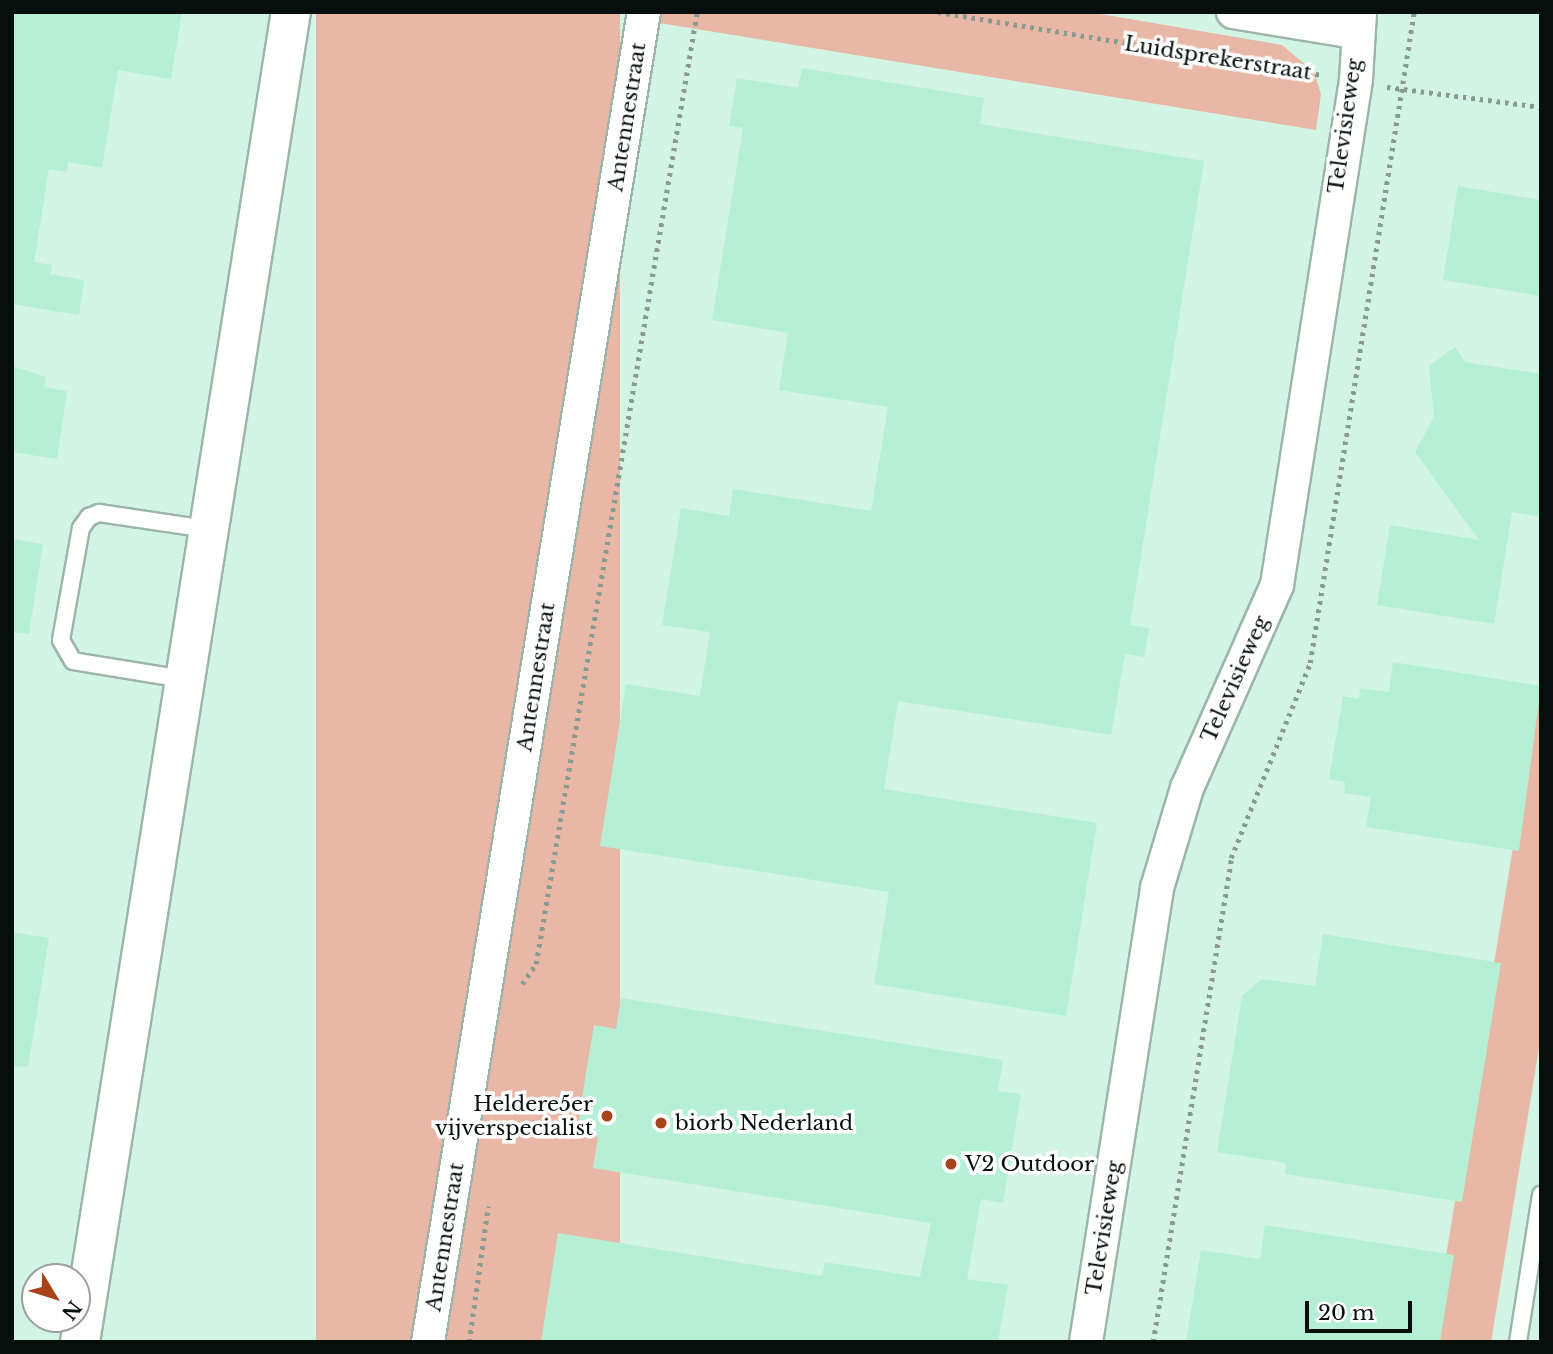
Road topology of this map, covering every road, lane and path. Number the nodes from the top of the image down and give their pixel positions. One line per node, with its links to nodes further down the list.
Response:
1 (291, 12): 11 (street)
2 (644, 12): 17 (street, Antennestraat)
3 (697, 12): 13 (path)
4 (938, 12): 8 (path, Luidsprekerstraat)
5 (1233, 12): 7 (street)
6 (1414, 12): 9 (path)
7 (1357, 22): 8 (street, Televisieweg)
8 (1356, 80): 9 (path, Luidsprekerstraat); 19 (street, Televisieweg)
9 (1402, 89): 10 (path, Luidsprekerstraat); 20 (path)
10 (1541, 107)
11 (208, 529): 12 (street); 12 (lane)
12 (183, 679): 16 (street)
13 (517, 991)
14 (490, 1189): 18 (path)
15 (1541, 1195): 21 (lane)
16 (80, 1342)
17 (428, 1342)
18 (470, 1342)
19 (1086, 1342)
20 (1153, 1342)
21 (1518, 1342)

